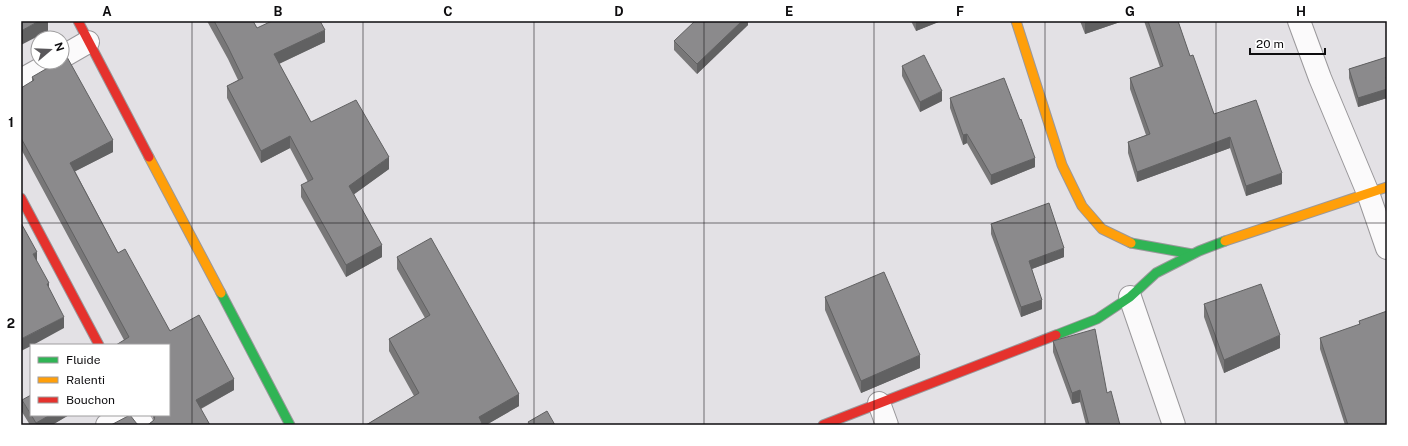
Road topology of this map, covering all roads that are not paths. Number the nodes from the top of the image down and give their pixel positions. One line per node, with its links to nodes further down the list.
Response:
1 (78, 21): 4 (street)
2 (1016, 21): 11 (street)
3 (1299, 21): 8 (street)
4 (88, 42): 5 (street); 19 (street)
5 (70, 52)
6 (39, 70): 7 (street)
7 (21, 80)
8 (1378, 190): 10 (street); 11 (street)
9 (21, 198): 13 (street)
10 (1387, 248)
11 (1192, 254): 12 (street)
12 (1130, 298): 14 (street); 22 (street)
13 (98, 344)
14 (878, 403): 20 (street); 21 (street)
15 (123, 416): 17 (street)
16 (138, 416): 18 (street)
17 (107, 425)
18 (143, 425)
19 (290, 425)
20 (823, 425)
21 (887, 425)
22 (1174, 425)

